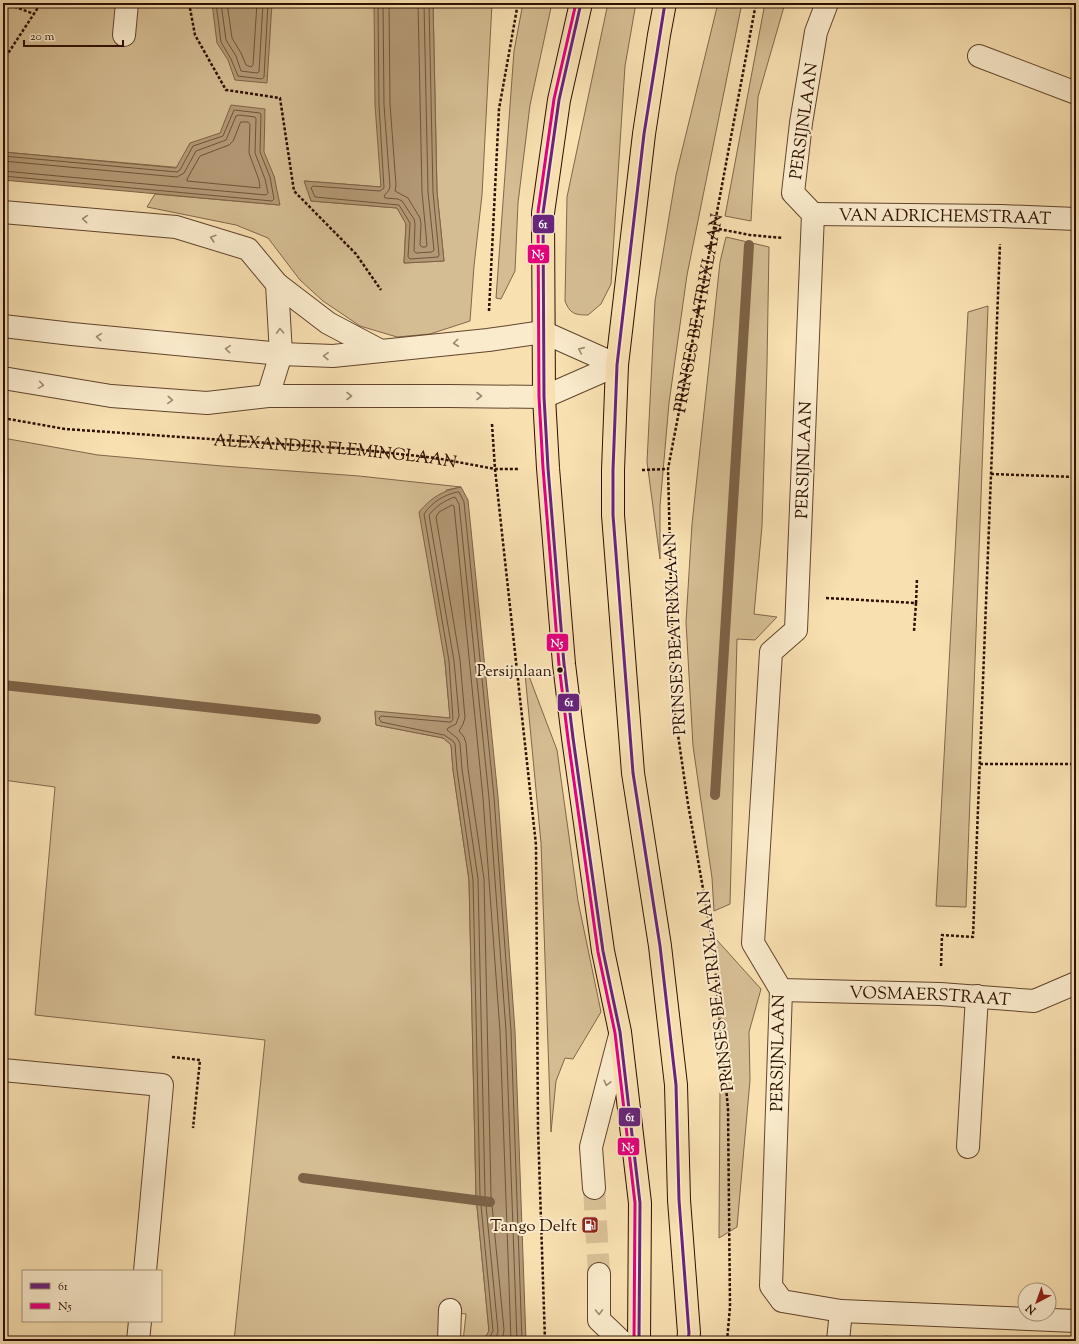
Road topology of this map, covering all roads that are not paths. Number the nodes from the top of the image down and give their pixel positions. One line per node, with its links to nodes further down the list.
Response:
1 (127, 3): 5 (street)
2 (581, 3): 13 (main road)
3 (665, 3): 16 (main road)
4 (827, 3): 9 (street, PERSIJNLAAN)
5 (124, 35)
6 (979, 56): 7 (street)
7 (1076, 93)
8 (3, 212): 11 (street, one-way to 8)
9 (813, 214): 10 (street, VAN ADRICHEMSTRAAT); 21 (street, PERSIJNLAAN)
10 (1076, 219)
11 (277, 284): 14 (street); 15 (street, one-way to 11)
12 (3, 326): 15 (street, one-way to 12)
13 (543, 332): 14 (street, one-way to 14); 16 (street, one-way to 13); 19 (main road)
14 (381, 351): 15 (street, one-way to 15)
15 (281, 354): 18 (street)
16 (617, 365): 19 (street); 37 (main road)
17 (3, 378): 18 (street, one-way to 18)
18 (268, 396): 19 (street, one-way to 19)
19 (544, 397): 23 (main road)
20 (1076, 983): 22 (street, VOSMAERSTRAAT)
21 (781, 990): 22 (street, VOSMAERSTRAAT); 30 (street, PERSIJNLAAN)
22 (977, 996): 25 (street)
23 (620, 1032): 26 (street, one-way to 26); 36 (main road)
24 (3, 1070): 27 (street)
25 (968, 1147)
26 (594, 1188)
27 (145, 1270)
28 (599, 1274): 35 (street, one-way to 35)
29 (450, 1310): 34 (street)
30 (841, 1311): 31 (street, PERSIJNLAAN); 38 (street)
31 (1076, 1321)
32 (140, 1322): 33 (street)
33 (138, 1341)
34 (449, 1341)
35 (621, 1341)
36 (639, 1341)
37 (688, 1341)
38 (838, 1341)

